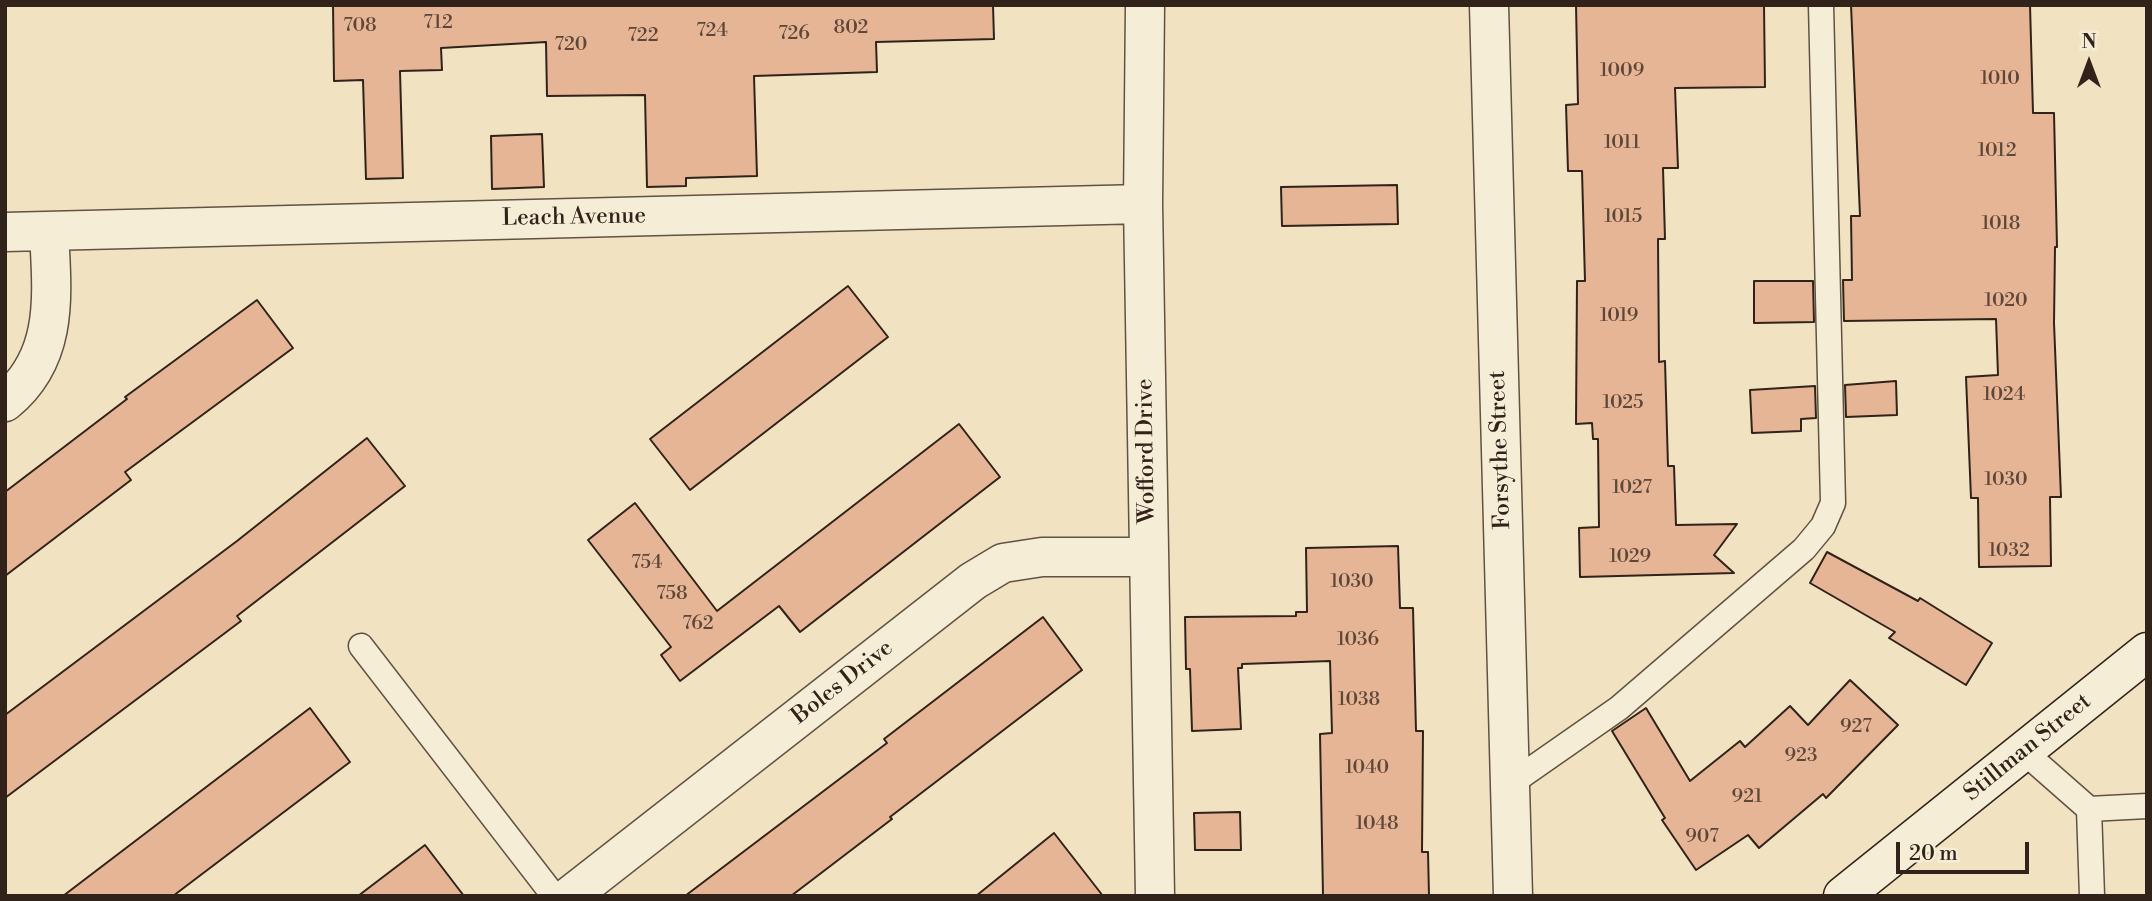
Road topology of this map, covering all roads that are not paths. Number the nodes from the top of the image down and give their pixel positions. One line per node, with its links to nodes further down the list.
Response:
1 (1146, 5): 4 (street, Wofford Drive)
2 (1489, 5): 12 (street, Forsythe Street)
3 (1821, 5): 12 (lane)
4 (1143, 204): 5 (street, Leach Avenue); 8 (street, Wofford Drive)
5 (49, 231): 6 (street, Leach Avenue); 7 (street)
6 (5, 232)
7 (5, 402)
8 (1149, 557): 16 (street, Boles Drive); 17 (street, Wofford Drive)
9 (361, 646): 15 (lane)
10 (2147, 652): 11 (street, Stillman Street)
11 (2023, 751): 14 (lane); 19 (street, Stillman Street)
12 (1510, 784): 18 (street, Forsythe Street)
13 (2147, 806): 14 (lane)
14 (2089, 809): 20 (lane)
15 (554, 896)
16 (570, 896)
17 (1154, 896)
18 (1513, 896)
19 (1843, 896)
20 (2092, 896)

